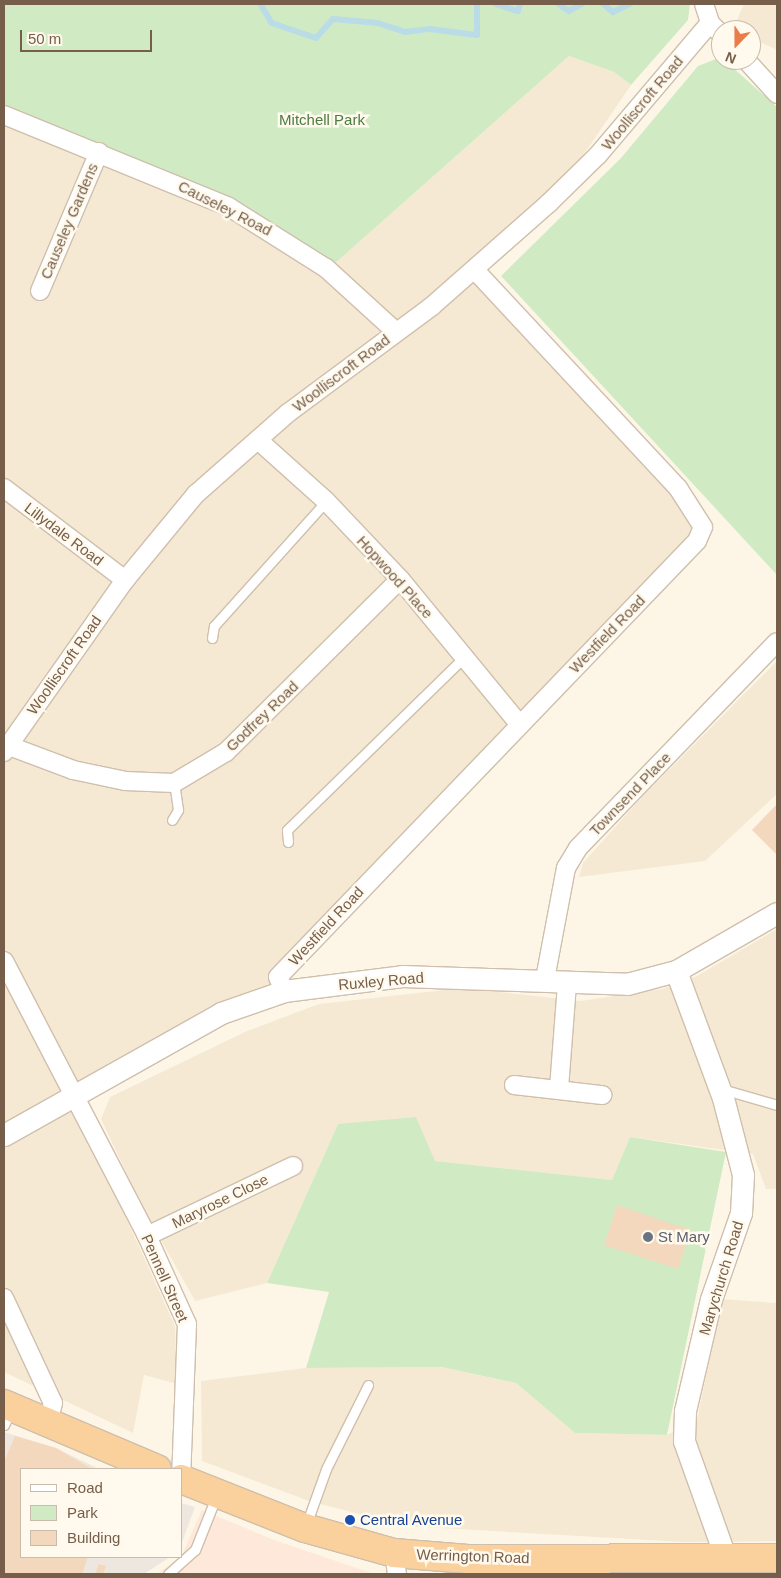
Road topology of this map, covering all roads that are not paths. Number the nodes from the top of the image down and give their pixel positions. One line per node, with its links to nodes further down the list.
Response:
1 (704, 4): 2 (street)
2 (712, 20)
3 (711, 33): 8 (street, Woolliscroft Road)
4 (755, 70): 5 (street)
5 (777, 94)
6 (4, 115): 7 (street, Causeley Road)
7 (99, 152): 9 (street, Causeley Gardens); 10 (street, Causeley Road)
8 (475, 270): 10 (street, Woolliscroft Road); 19 (street, Westfield Road)
9 (40, 291)
10 (394, 331): 11 (street, Woolliscroft Road)
11 (258, 440): 13 (street, Hopwood Place); 15 (street, Woolliscroft Road)
12 (4, 488): 15 (street, Lillydale Road)
13 (326, 501): 14 (street, Hopwood Place); 16 (lane)
14 (400, 579): 18 (street, Hopwood Place); 21 (street, Godfrey Road)
15 (125, 580): 20 (street, Woolliscroft Road)
16 (212, 638)
17 (777, 642): 27 (street, Townsend Place)
18 (464, 657): 19 (street, Hopwood Place); 23 (lane)
19 (520, 725): 29 (street, Westfield Road)
20 (5, 747): 21 (street)
21 (174, 783): 22 (lane)
22 (172, 820)
23 (288, 842)
24 (777, 913): 26 (street, Ruxley Road)
25 (4, 961): 34 (street, Pennell Street)
26 (676, 971): 28 (street, Ruxley Road); 32 (street, Marychurch Road)
27 (545, 979): 28 (street, Ruxley Road); 29 (street, Ruxley Road)
28 (567, 984): 31 (street)
29 (284, 991): 34 (street, Ruxley Road)
30 (514, 1085): 31 (street)
31 (559, 1088): 33 (street)
32 (719, 1088): 35 (lane); 49 (street, Marychurch Road)
33 (602, 1095)
34 (71, 1096): 36 (street, Ruxley Road); 38 (street, Pennell Street)
35 (777, 1105)
36 (4, 1135)
37 (293, 1166): 38 (street, Maryrose Close)
38 (148, 1236): 44 (street, Pennell Street)
39 (4, 1298): 42 (street)
40 (368, 1385): 47 (lane)
41 (7, 1412): 42 (highway)
42 (48, 1423): 43 (highway)
43 (146, 1467)
44 (181, 1468)
45 (182, 1479): 46 (highway, Werrington Road)
46 (217, 1494): 47 (highway, Werrington Road); 51 (lane)
47 (305, 1528): 50 (highway, Werrington Road)
48 (777, 1558): 49 (highway, Werrington Road)
49 (741, 1562): 50 (highway, Werrington Road)
50 (395, 1563)
51 (168, 1574)

